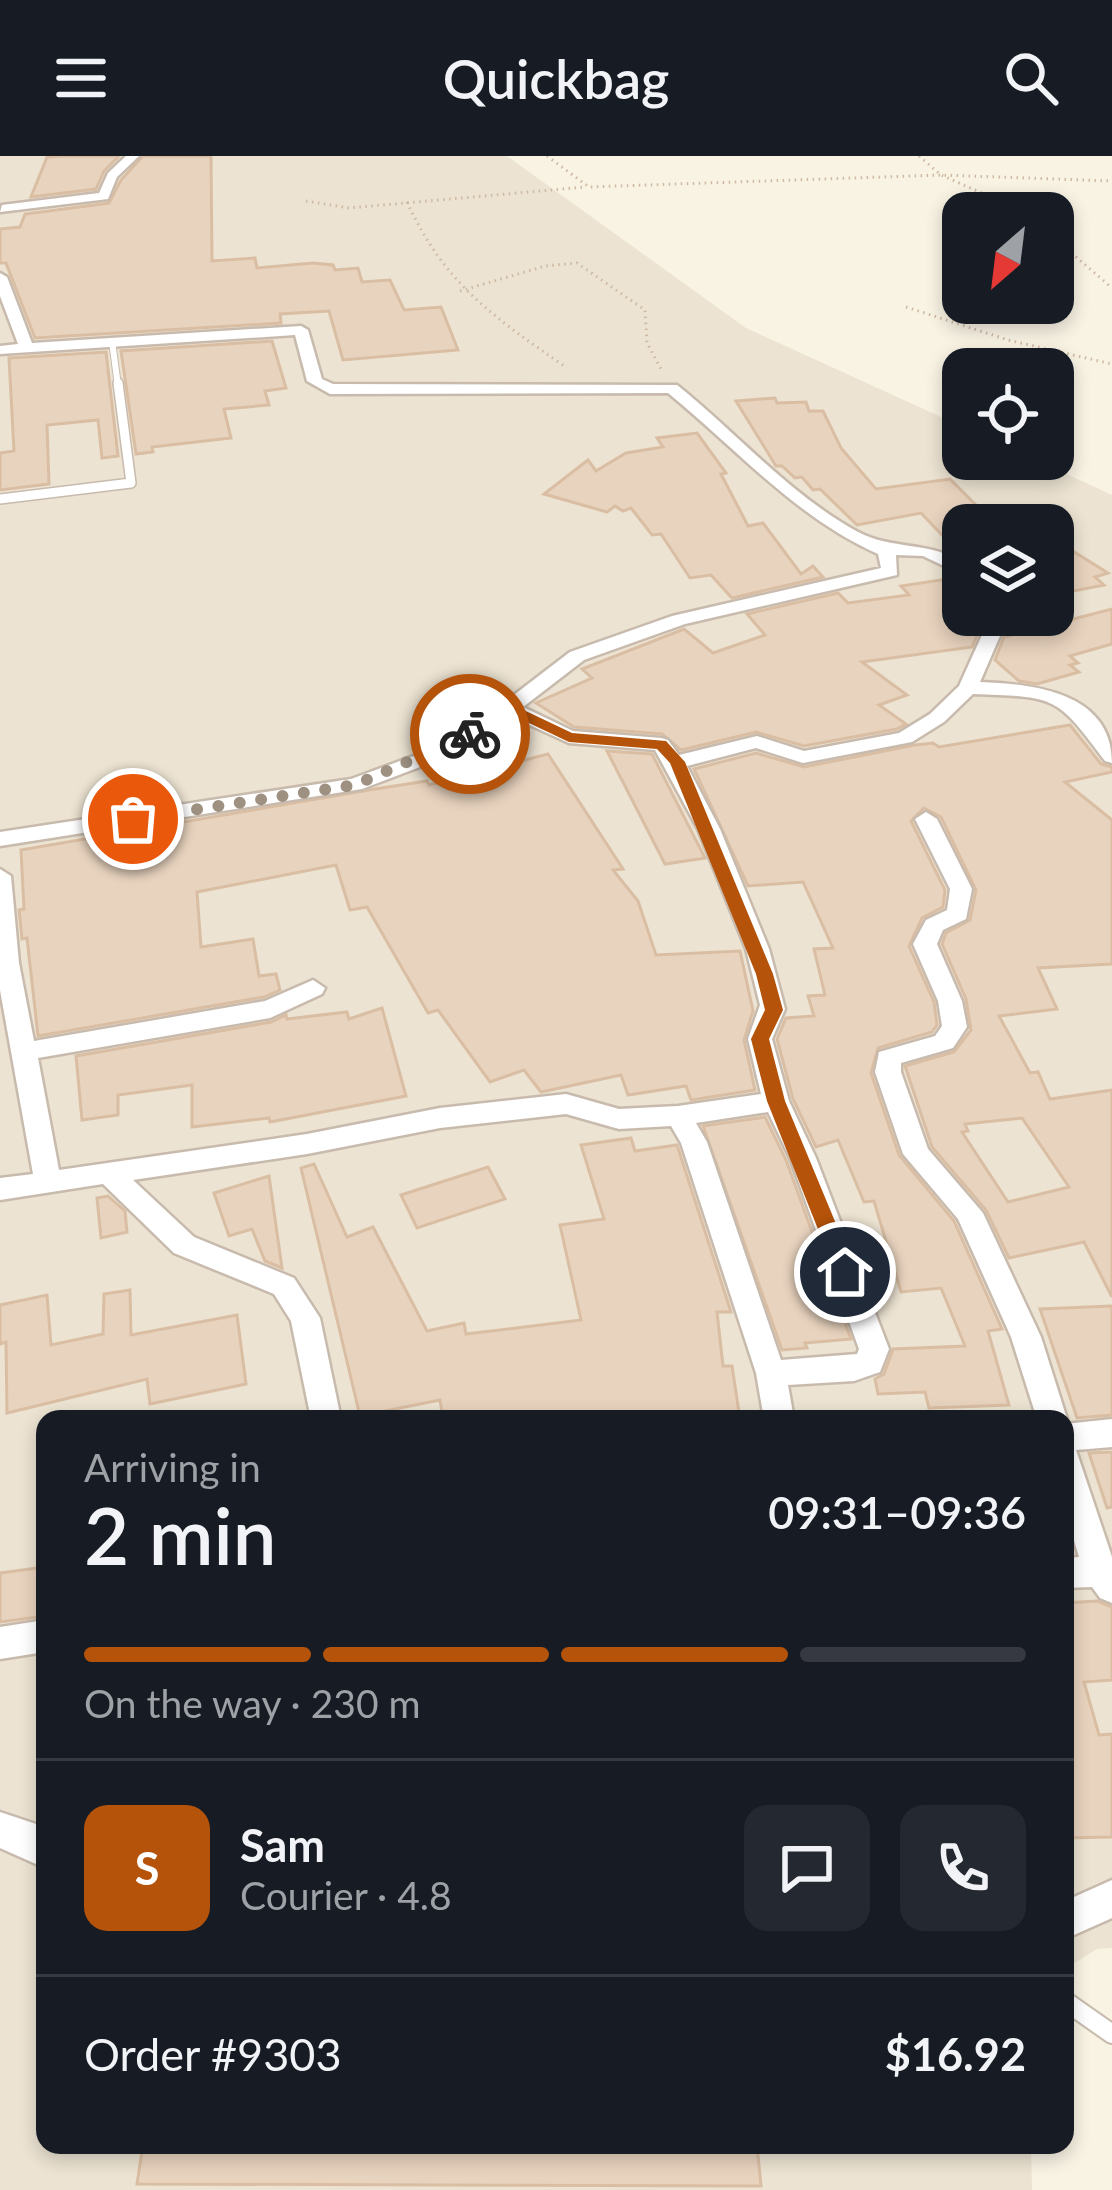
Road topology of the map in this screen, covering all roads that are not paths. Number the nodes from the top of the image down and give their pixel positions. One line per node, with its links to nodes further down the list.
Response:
1 (133, 156): 2 (street)
2 (1, 213)
3 (0, 278): 5 (street)
4 (112, 341): 5 (street); 7 (lane); 8 (street)
5 (26, 346): 6 (street)
6 (0, 350)
7 (0, 499)
8 (886, 550): 9 (street); 12 (street)
9 (942, 556)
10 (991, 636): 11 (street)
11 (968, 688): 13 (street); 14 (street)
12 (509, 708): 14 (street); 16 (street)
13 (1112, 757)
14 (677, 762): 21 (street)
15 (926, 819): 29 (street)
16 (0, 839)
17 (0, 876): 18 (street)
18 (4, 963): 20 (street)
19 (314, 988): 20 (street)
20 (16, 1068): 24 (street)
21 (776, 1101): 22 (street); 26 (street)
22 (678, 1116): 23 (street); 26 (street)
23 (106, 1171): 24 (street); 27 (street)
24 (48, 1180): 25 (street)
25 (0, 1189)
26 (771, 1373): 28 (street)
27 (324, 1410)
28 (777, 1410)
29 (1049, 1410)
30 (1112, 1433): 31 (street)
31 (1074, 1437)
32 (1074, 1486): 34 (street)
33 (1074, 1574): 34 (street)
34 (1106, 1579)
35 (36, 1637): 36 (street)
36 (0, 1642)
37 (0, 1830): 38 (street)
38 (36, 1843)
39 (1112, 1899): 40 (street)
40 (1074, 1916)
41 (1074, 2007): 42 (lane)
42 (1112, 2034)

